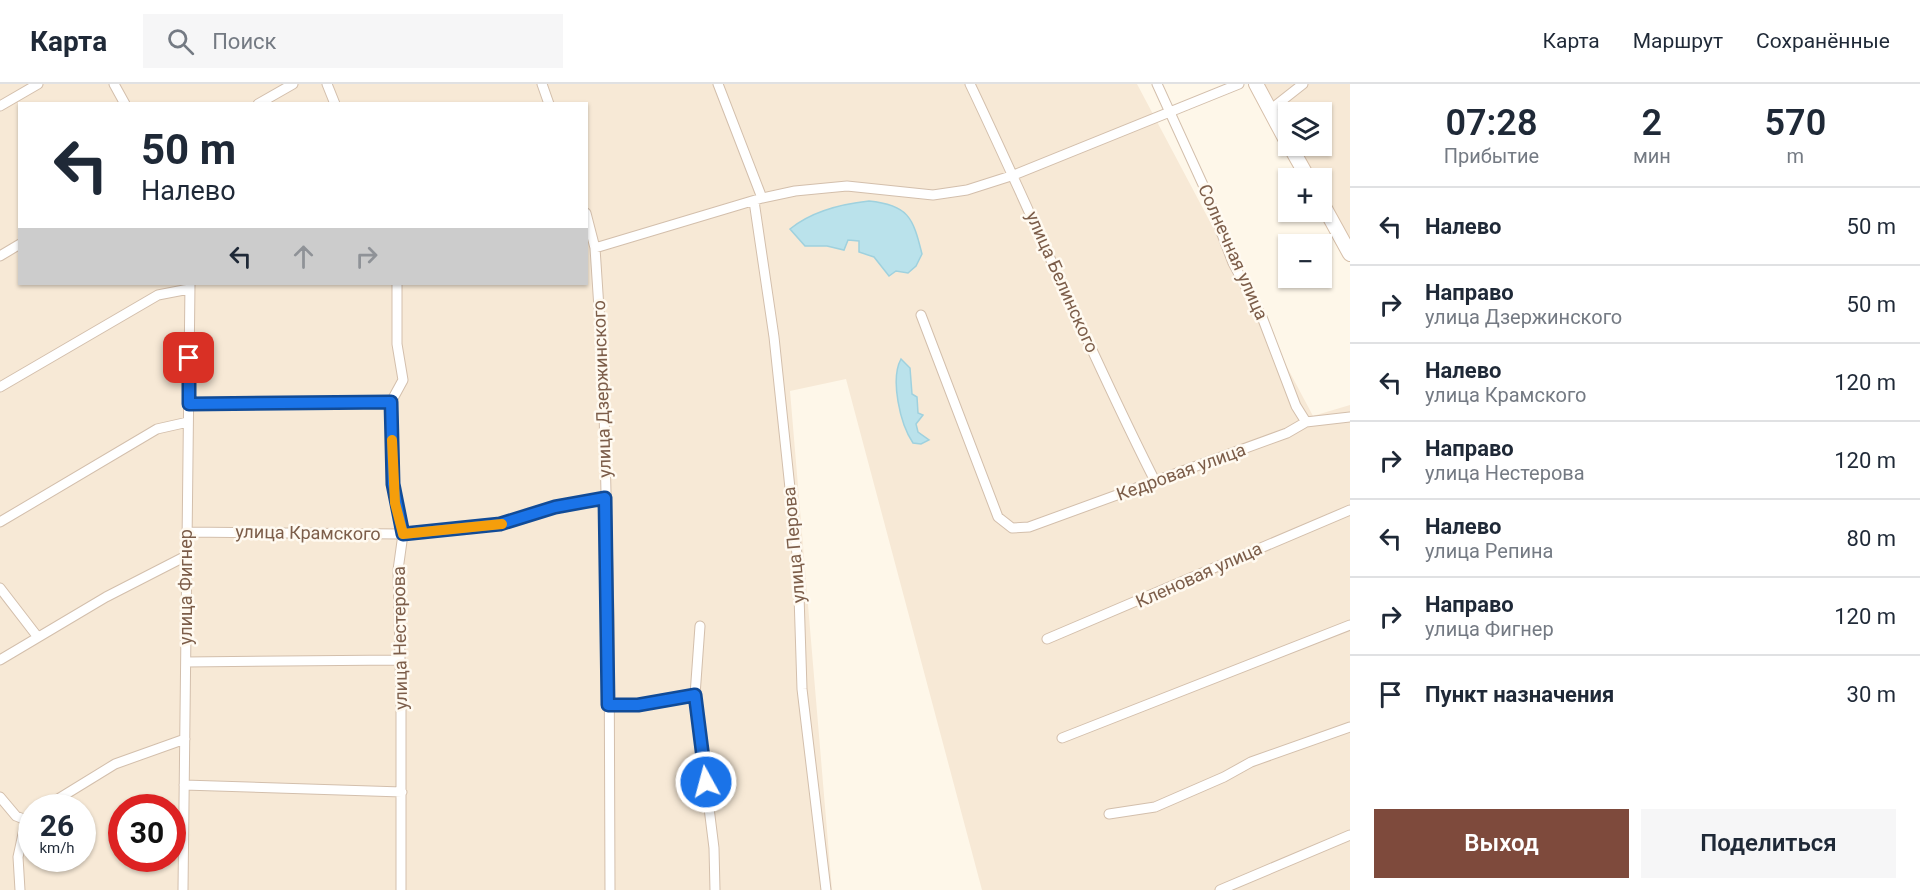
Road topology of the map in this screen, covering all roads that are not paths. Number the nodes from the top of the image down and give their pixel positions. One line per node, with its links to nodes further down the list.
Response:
1 (38, 84): 16 (street)
2 (114, 84): 12 (street)
3 (293, 84): 13 (street)
4 (327, 84): 14 (street)
5 (542, 84): 15 (street)
6 (718, 84): 21 (street, улица Перова)
7 (970, 84): 20 (street, улица Белинского)
8 (1157, 84): 18 (street, Солнечная улица)
9 (1239, 84): 18 (street)
10 (1256, 84): 17 (main road)
11 (1303, 84): 17 (street)
12 (124, 102)
13 (262, 102)
14 (333, 102)
15 (548, 102)
16 (0, 106)
17 (1270, 110): 19 (main road)
18 (1171, 112): 20 (street); 36 (street, Солнечная улица)
19 (1278, 125)
20 (1014, 175): 21 (street); 37 (street, улица Белинского)
21 (758, 199): 25 (street); 70 (street, улица Перова)
22 (588, 220): 25 (street, улица Дзержинского)
23 (1332, 222): 26 (main road)
24 (18, 245): 27 (street)
25 (596, 248): 38 (street, улица Дзержинского)
26 (1350, 255)
27 (0, 256)
28 (397, 285): 32 (street, улица Нестерова)
29 (189, 286): 31 (street); 33 (street, улица Фигнер)
30 (921, 315): 37 (street, Кедровая улица)
31 (0, 387)
32 (391, 402): 33 (street); 42 (street, улица Нестерова)
33 (189, 404): 35 (street, улица Фигнер)
34 (1350, 417): 36 (street, Кедровая улица)
35 (188, 422): 40 (street); 41 (street, улица Фигнер)
36 (1306, 422): 37 (street, Кедровая улица)
37 (1155, 480)
38 (605, 498): 42 (street, улица Крамского); 53 (street, улица Дзержинского)
39 (1350, 510): 48 (street, Кленовая улица)
40 (0, 522)
41 (186, 532): 42 (street, улица Крамского); 43 (street, улица Фигнер)
42 (403, 534): 50 (street, улица Нестерова)
43 (186, 556): 47 (street); 51 (street, улица Фигнер)
44 (0, 588): 47 (street)
45 (1350, 625): 55 (street)
46 (700, 626): 52 (street)
47 (37, 636): 49 (street)
48 (1047, 639)
49 (0, 660)
50 (398, 660): 51 (street); 58 (street, улица Нестерова)
51 (186, 662): 56 (street, улица Фигнер)
52 (695, 695): 53 (street); 69 (street)
53 (608, 705): 68 (street, улица Дзержинского)
54 (1350, 727): 62 (street)
55 (1062, 738)
56 (185, 739): 57 (street, улица Фигнер); 59 (street)
57 (184, 785): 58 (street); 66 (street, улица Фигнер)
58 (402, 792): 67 (street, улица Нестерова)
59 (66, 794)
60 (0, 797): 61 (street)
61 (4, 810)
62 (1109, 814)
63 (1350, 835): 71 (street)
64 (19, 872): 65 (street)
65 (20, 890)
66 (183, 890)
67 (401, 890)
68 (610, 890)
69 (715, 890)
70 (826, 890)
71 (1220, 890)

